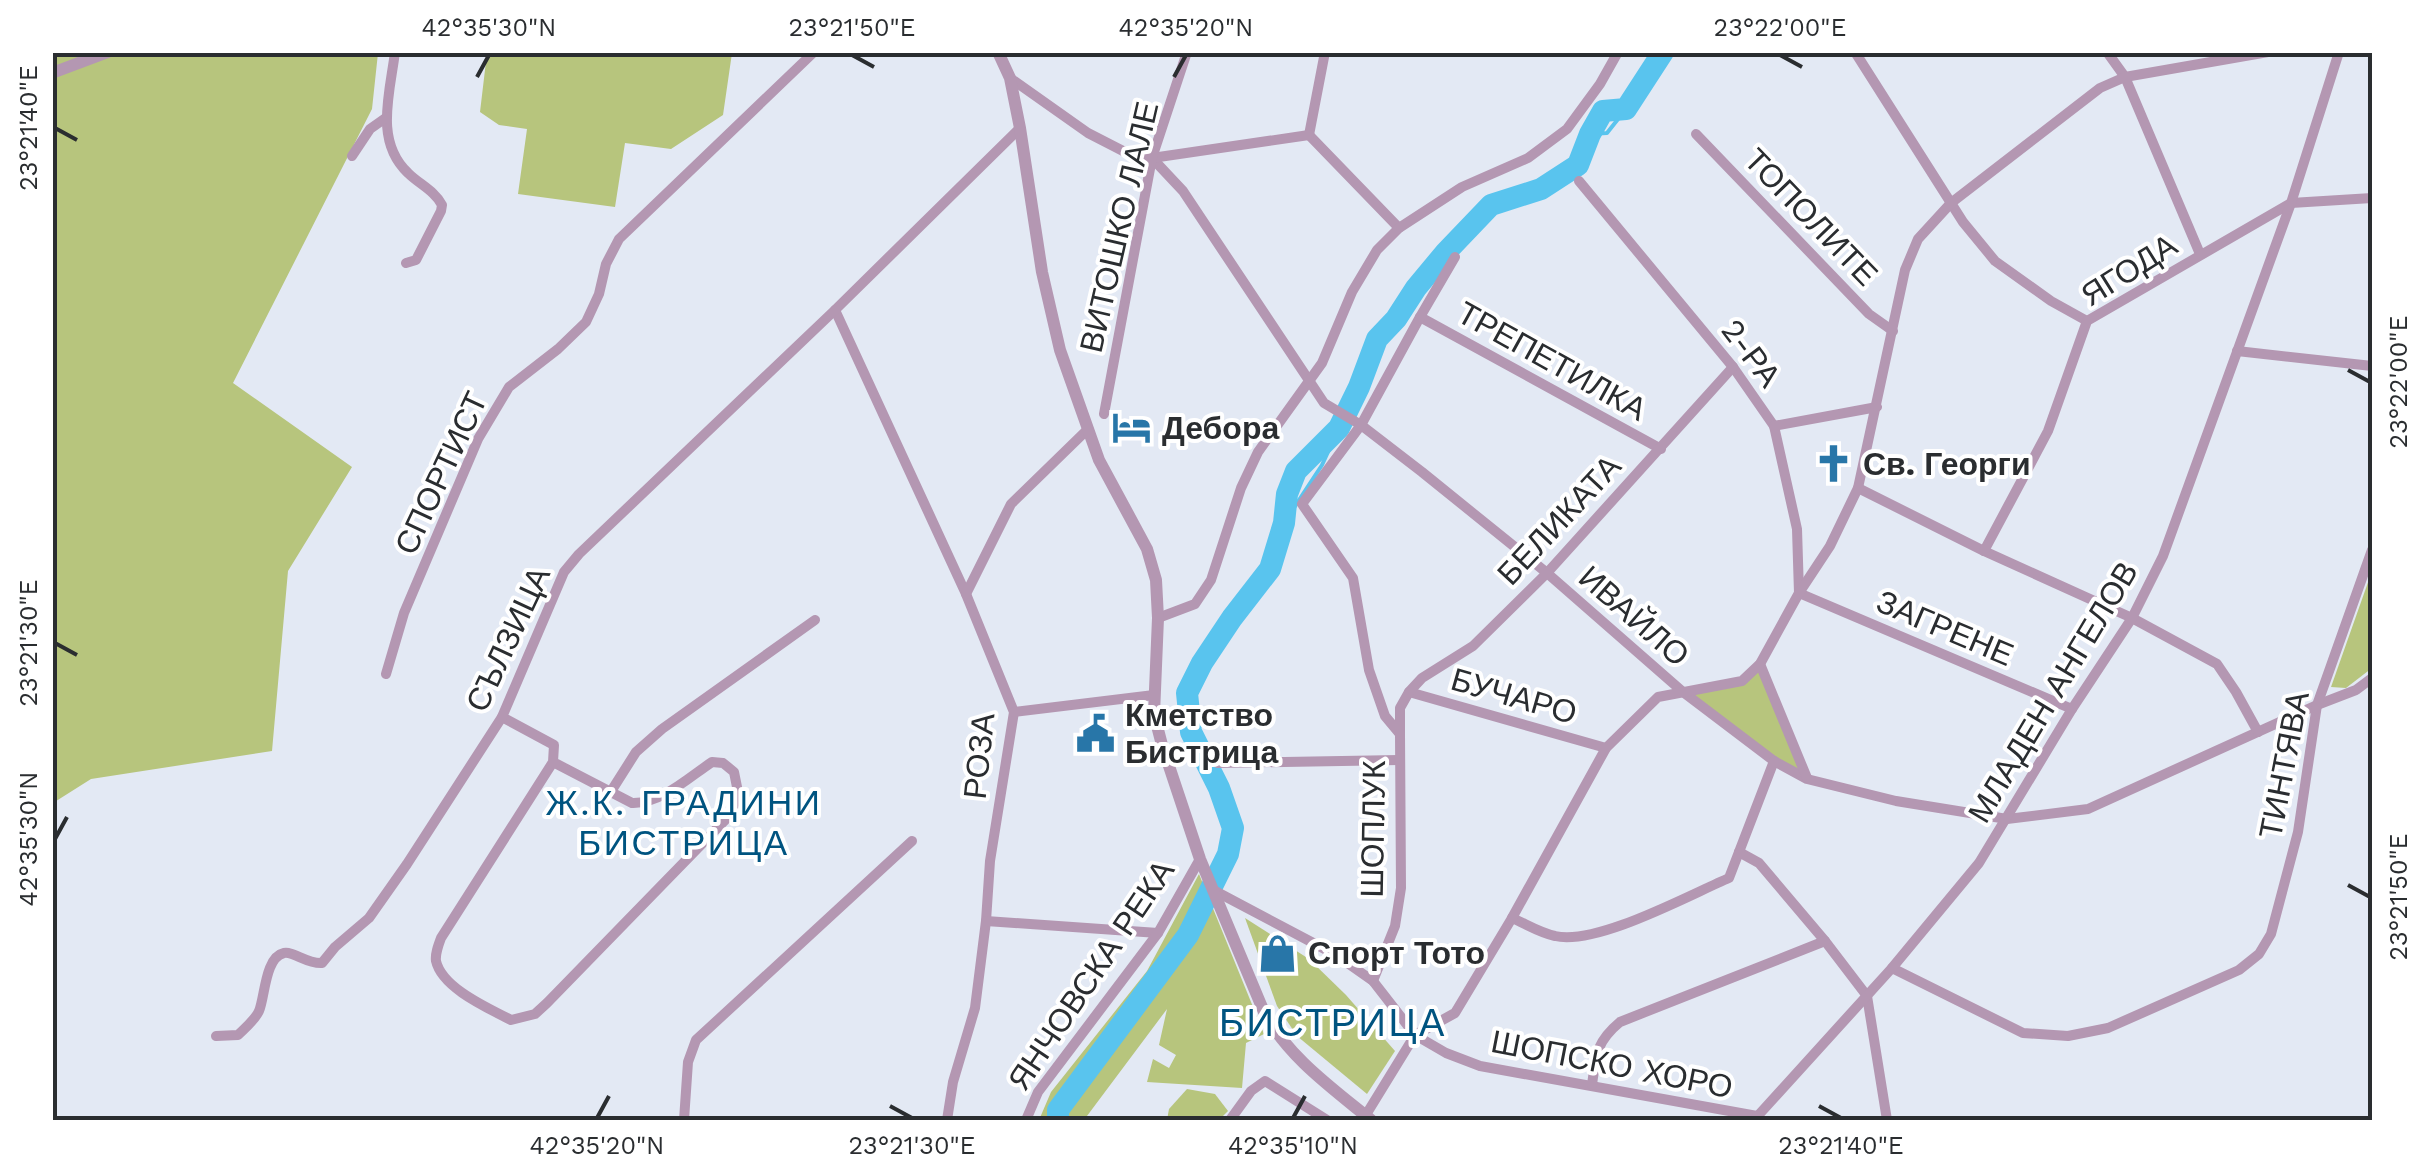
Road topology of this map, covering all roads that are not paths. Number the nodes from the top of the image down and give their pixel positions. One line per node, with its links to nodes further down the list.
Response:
1 (108, 52): 12 (street)
2 (395, 52): 15 (street)
3 (814, 52): 53 (street, СПОРТИСТ)
4 (998, 52): 14 (street)
5 (1187, 52): 20 (street, ВИТОШКО ЛАЛЕ)
6 (1325, 52): 18 (street)
7 (1618, 52): 25 (street)
8 (1854, 52): 23 (street)
9 (2107, 52): 13 (street)
10 (2268, 52): 13 (street)
11 (2339, 52): 24 (street, МЛАДЕН АНГЕЛОВ)
12 (52, 73)
13 (2125, 77): 23 (street); 26 (street)
14 (1010, 78): 16 (street); 20 (street, ИВАЙЛО)
15 (386, 117): 19 (street); 28 (street)
16 (1020, 128): 29 (street, СЪЛЗИЦА); 41 (street)
17 (1696, 134): 32 (street, ТОПОЛИТЕ)
18 (1309, 135): 20 (street); 25 (street)
19 (352, 156)
20 (1152, 158): 36 (street, ИВАЙЛО); 38 (street, ВИТОШКО ЛАЛЕ)
21 (1580, 181): 35 (street, 2-РА)
22 (2372, 198): 24 (street, ЯГОДА)
23 (1951, 203): 31 (street); 32 (street)
24 (2290, 203): 26 (street, ЯГОДА); 33 (street, МЛАДЕН АНГЕЛОВ)
25 (1399, 228): 36 (street)
26 (2200, 254): 31 (street, ЯГОДА)
27 (1455, 257): 30 (street)
28 (406, 264)
29 (835, 310): 48 (street, РОЗА); 61 (street, СЪЛЗИЦА)
30 (1420, 316): 39 (street); 42 (street, ТРЕПЕТИЛКА)
31 (2087, 321): 45 (street, ЯГОДА)
32 (1893, 331): 37 (street)
33 (2237, 350): 34 (street); 50 (street, МЛАДЕН АНГЕЛОВ)
34 (2372, 366)
35 (1733, 367): 40 (street, 2-РА); 42 (street, БЕЛИКАТА)
36 (1311, 381): 39 (street, ИВАЙЛО); 49 (street)
37 (1876, 407): 40 (street); 43 (street)
38 (1104, 414)
39 (1360, 426): 46 (street, ИВАЙЛО); 63 (street, ШОПЛУК)
40 (1774, 426): 47 (street, 2-РА)
41 (1087, 430): 48 (street); 49 (street)
42 (1661, 449): 46 (street, БЕЛИКАТА)
43 (1858, 488): 45 (street); 47 (street)
44 (2372, 550): 58 (street, ТИНТЯВА)
45 (1984, 551): 50 (street)
46 (1547, 572): 55 (street, БЕЛИКАТА); 56 (street, ИВАЙЛО)
47 (1798, 593): 52 (street); 59 (street, ЗАГРЕНЕ)
48 (966, 594): 60 (street, РОЗА)
49 (1158, 618): 57 (street)
50 (2132, 618): 59 (street, МЛАДЕН АНГЕЛОВ); 62 (street)
51 (815, 620): 70 (street)
52 (1760, 664): 56 (street); 69 (street)
53 (386, 674)
54 (2372, 678): 58 (street, ИВАЙЛО)
55 (1408, 692): 63 (street, ШОПЛУК); 64 (street, БУЧАРО)
56 (1683, 692): 64 (street); 66 (street, ИВАЙЛО)
57 (1154, 695): 60 (street); 74 (street)
58 (2317, 705): 62 (street, ИВАЙЛО); 80 (street, ТИНТЯВА)
59 (2072, 709): 71 (street, МЛАДЕН АНГЕЛОВ)
60 (1014, 712): 77 (street, РОЗА)
61 (502, 717): 67 (street); 84 (street, СЪЛЗИЦА)
62 (2258, 732): 71 (street, ИВАЙЛО)
63 (1400, 734): 65 (street, ШОПЛУК)
64 (1606, 748): 76 (street)
65 (1399, 760): 68 (street); 81 (street, ШОПЛУК)
66 (1774, 761): 69 (street, ИВАЙЛО); 73 (street)
67 (552, 762): 70 (street); 70 (street)
68 (1217, 762)
69 (1807, 779): 71 (street, ИВАЙЛО)
70 (610, 793)
71 (2007, 820): 80 (street, МЛАДЕН АНГЕЛОВ)
72 (912, 841): 88 (street)
73 (1739, 852): 76 (street); 79 (street)
74 (1202, 862): 75 (street); 78 (street, ЯНЧОВСКА РЕКА)
75 (1215, 890): 81 (street, ШОПСКО ХОРО); 87 (street)
76 (1512, 918): 83 (street)
77 (986, 921): 78 (street); 89 (street, РОЗА)
78 (1158, 933): 90 (street, ЯНЧОВСКА РЕКА)
79 (1825, 941): 82 (street); 85 (street)
80 (1892, 968): 82 (street, МЛАДЕН АНГЕЛОВ)
81 (1373, 981): 83 (street, ШОПСКО ХОРО)
82 (1867, 996): 86 (street, МЛАДЕН АНГЕЛОВ); 93 (street)
83 (1416, 1035): 85 (street, ШОПСКО ХОРО); 87 (street)
84 (216, 1036)
85 (1592, 1085): 86 (street, ШОПСКО ХОРО)
86 (1755, 1118)
87 (1366, 1119)
88 (684, 1120)
89 (948, 1120)
90 (1026, 1120)
91 (1230, 1120): 92 (street)
92 (1327, 1120)
93 (1888, 1120)

